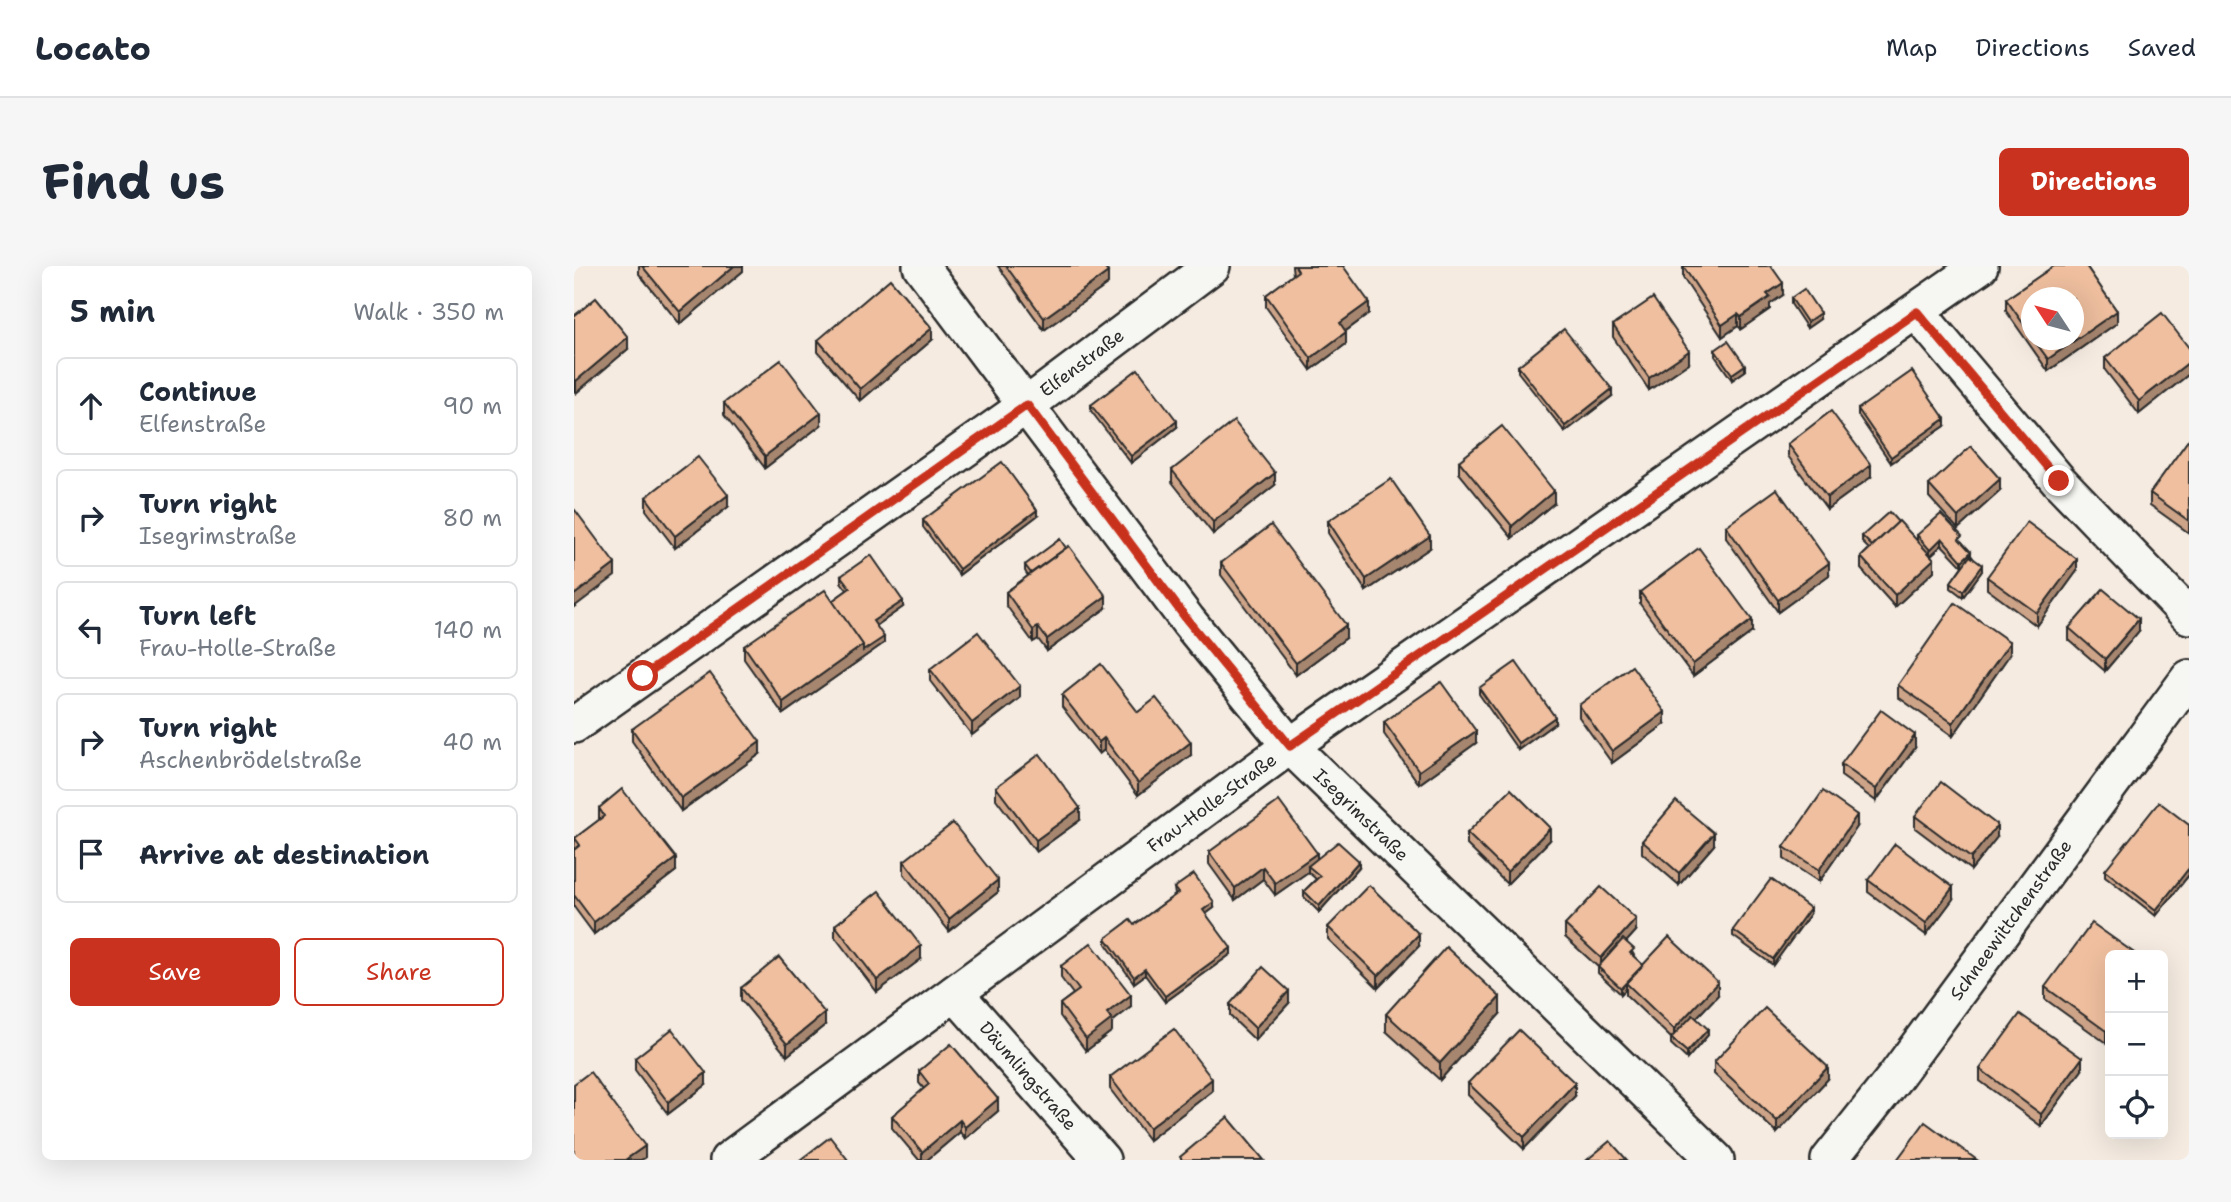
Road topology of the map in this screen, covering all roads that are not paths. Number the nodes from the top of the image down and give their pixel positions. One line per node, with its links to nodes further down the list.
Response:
1 (921, 266): 5 (street, Isegrimstraße)
2 (1212, 266): 5 (street, Elfenstraße)
3 (1980, 266): 4 (street, Frau-Holle-Straße)
4 (1917, 312): 6 (street); 9 (street, Frau-Holle-Straße)
5 (1027, 405): 8 (street, Elfenstraße); 9 (street, Isegrimstraße)
6 (2189, 616)
7 (2189, 678): 14 (street, Schneewittchenstraße)
8 (574, 724)
9 (1290, 746): 10 (street, Frau-Holle-Straße); 13 (street, Isegrimstraße)
10 (955, 993): 11 (street, Frau-Holle-Straße); 12 (street, Däumlingstraße)
11 (728, 1160)
12 (1102, 1160)
13 (1716, 1160)
14 (1829, 1160)

